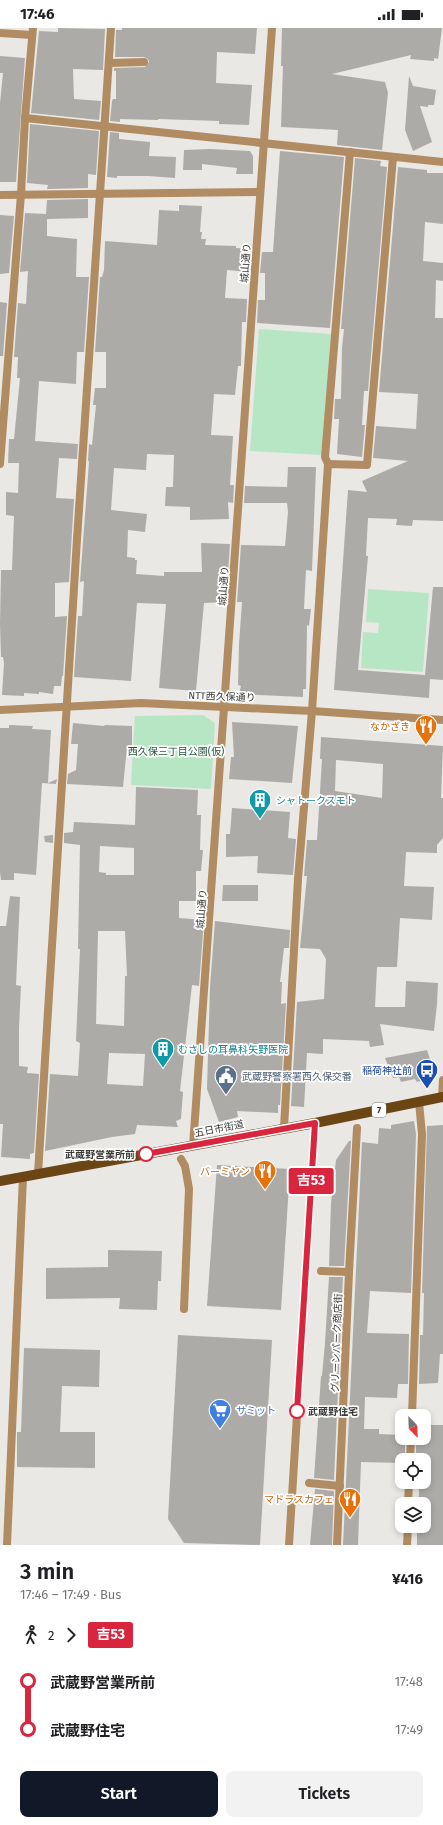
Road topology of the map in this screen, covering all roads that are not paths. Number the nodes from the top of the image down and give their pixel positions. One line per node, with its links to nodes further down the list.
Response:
1 (111, 28): 6 (street)
2 (272, 28): 9 (street, 城山通り)
3 (33, 32): 4 (street); 7 (street)
4 (0, 33)
5 (144, 62): 6 (street)
6 (109, 63): 8 (street)
7 (25, 118): 8 (street); 14 (street)
8 (104, 127): 9 (street); 15 (street)
9 (264, 142): 10 (street); 13 (street, 城山通り)
10 (350, 152): 11 (street); 18 (street)
11 (393, 157): 12 (street); 18 (street)
12 (443, 162)
13 (260, 192): 15 (street); 20 (street, 城山通り)
14 (21, 194): 15 (street); 16 (street); 17 (street)
15 (101, 194): 19 (street)
16 (0, 195)
17 (0, 464)
18 (328, 464): 22 (street)
19 (68, 706): 20 (street, NTT西久保通り); 21 (street, NTT西久保通り); 32 (street)
20 (224, 706): 22 (street, NTT西久保通り); 30 (street, 城山通り)
21 (0, 710)
22 (312, 711): 23 (street, NTT西久保通り); 28 (street)
23 (443, 720)
24 (443, 1080): 25 (street)
25 (442, 1097): 26 (main road, 五日市街道 / 7)
26 (419, 1102): 27 (main road, 五日市街道 / 7); 38 (street)
27 (315, 1123): 28 (main road, 五日市街道 / 7); 43 (street)
28 (284, 1128): 30 (main road, 五日市街道 / 7)
29 (357, 1128): 36 (street, グリーンパーク商店街)
30 (193, 1146): 32 (main road, 五日市街道 / 7)
31 (180, 1159): 37 (street)
32 (38, 1174): 33 (main road, 五日市街道 / 7)
33 (23, 1177): 34 (main road, 五日市街道 / 7); 42 (street)
34 (0, 1181)
35 (322, 1271): 36 (street)
36 (349, 1272): 40 (street, グリーンパーク商店街)
37 (184, 1309)
38 (412, 1409)
39 (309, 1484): 40 (street)
40 (340, 1486): 44 (street, グリーンパーク商店街)
41 (408, 1533): 45 (street)
42 (7, 1545)
43 (289, 1545)
44 (337, 1545)
45 (407, 1545)

